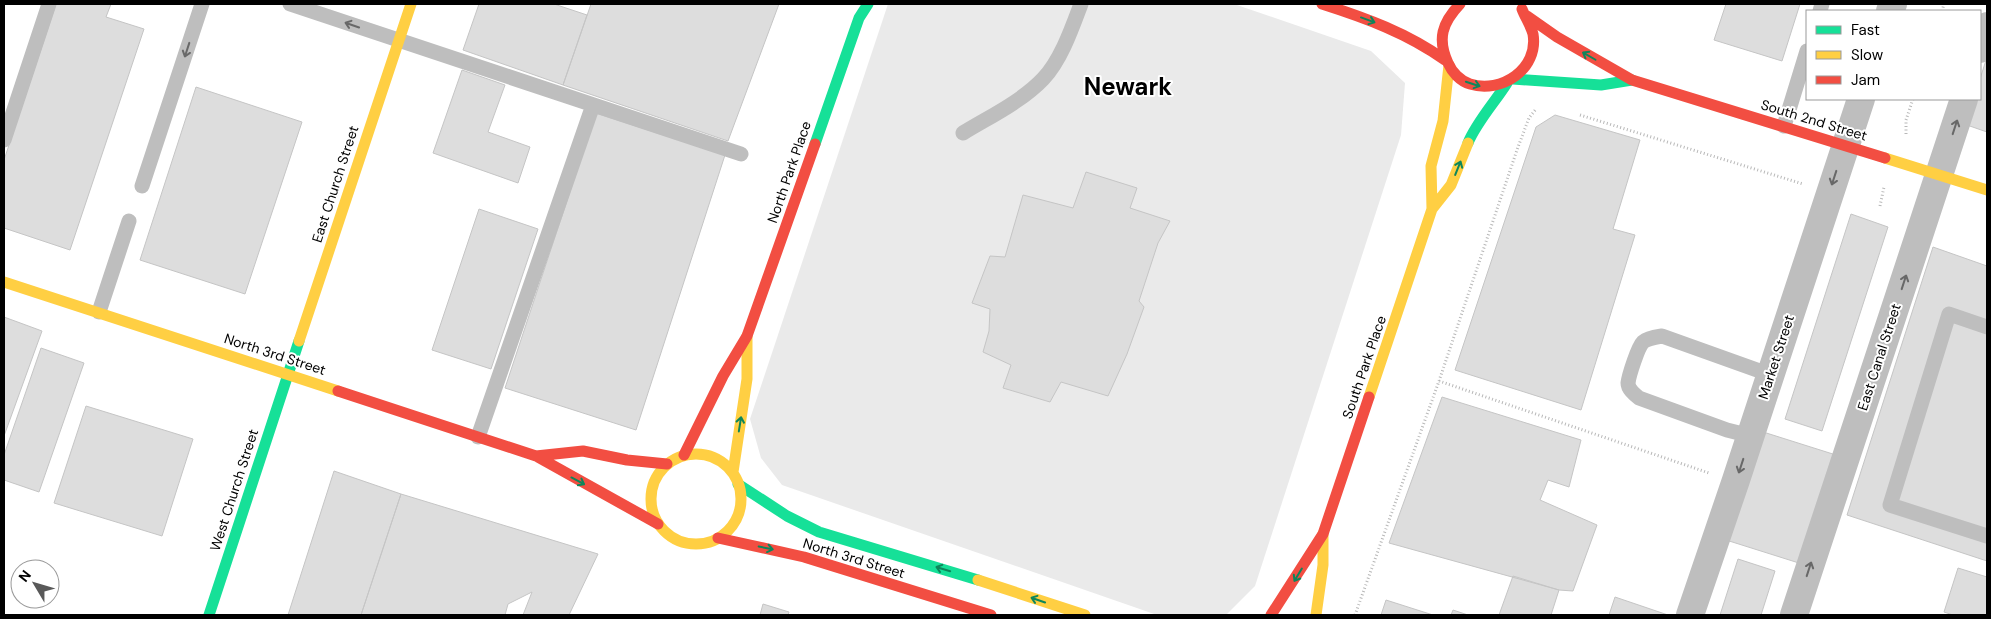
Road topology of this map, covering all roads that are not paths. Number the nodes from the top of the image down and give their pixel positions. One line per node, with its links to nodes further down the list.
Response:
1 (49, 4): 25 (lane)
2 (202, 4): 29 (lane, one-way to 29)
3 (290, 4): 14 (lane, one-way to 3)
4 (411, 4): 14 (main road, East Church Street)
5 (859, 4): 12 (main road, North Park Place)
6 (868, 4): 12 (main road, North Park Place)
7 (1081, 4): 24 (lane)
8 (1322, 4): 17 (main road, one-way to 17)
9 (1460, 4): 17 (main road, South Park Place)
10 (1515, 4): 11 (main road)
11 (1527, 16): 18 (main road, one-way to 11); 19 (main road, South Park Place)
12 (859, 18): 36 (main road, North Park Place)
13 (1987, 26): 15 (street)
14 (398, 41): 22 (lane); 37 (main road, East Church Street)
15 (1981, 46)
16 (1806, 54): 23 (lane)
17 (1447, 62): 19 (main road, one-way to 19); 31 (main road, South Park Place)
18 (1632, 80): 19 (main road); 23 (main road, South 2nd Street)
19 (1510, 81): 31 (main road, South Park Place, one-way to 19)
20 (1861, 100): 26 (street, Market Street)
21 (1964, 100): 28 (street, East Canal Street, one-way to 21)
22 (593, 105): 27 (lane); 40 (lane)
23 (1784, 126): 26 (main road, South 2nd Street)
24 (963, 134)
25 (4, 140)
26 (1845, 145): 28 (main road, South 2nd Street); 38 (street, Market Street, one-way to 38)
27 (741, 154)
28 (1939, 174): 30 (main road, South 2nd Street); 58 (street, East Canal Street, one-way to 28)
29 (142, 186)
30 (1987, 190)
31 (1432, 209): 47 (main road, South Park Place)
32 (130, 221): 34 (lane)
33 (4, 282): 34 (main road, North 3rd Street)
34 (99, 312): 37 (main road, North 3rd Street)
35 (1987, 327): 48 (lane)
36 (747, 336): 41 (main road, North Park Place); 44 (main road, North Park Place, one-way to 36)
37 (288, 374): 40 (main road, North 3rd Street); 53 (main road, West Church Street)
38 (1771, 374): 39 (street, Market Street); 39 (lane)
39 (1751, 436): 57 (street, Market Street, one-way to 57)
40 (478, 437): 42 (main road, North 3rd Street)
41 (684, 455): 43 (main road); 44 (main road)
42 (536, 456): 43 (main road, North 3rd Street); 46 (main road, North 3rd Street, one-way to 46)
43 (667, 464): 46 (main road)
44 (733, 472): 45 (main road)
45 (738, 484): 49 (main road); 54 (main road, North 3rd Street, one-way to 45)
46 (658, 524): 49 (main road)
47 (1323, 534): 55 (main road, South Park Place, one-way to 55); 56 (main road, South Park Place)
48 (1987, 536)
49 (718, 538): 50 (main road, North 3rd Street, one-way to 50)
50 (926, 596): 51 (main road); 52 (main road, North 3rd Street)
51 (932, 609)
52 (986, 614)
53 (209, 615)
54 (1085, 615)
55 (1271, 615)
56 (1316, 615)
57 (1690, 615)
58 (1794, 615)

